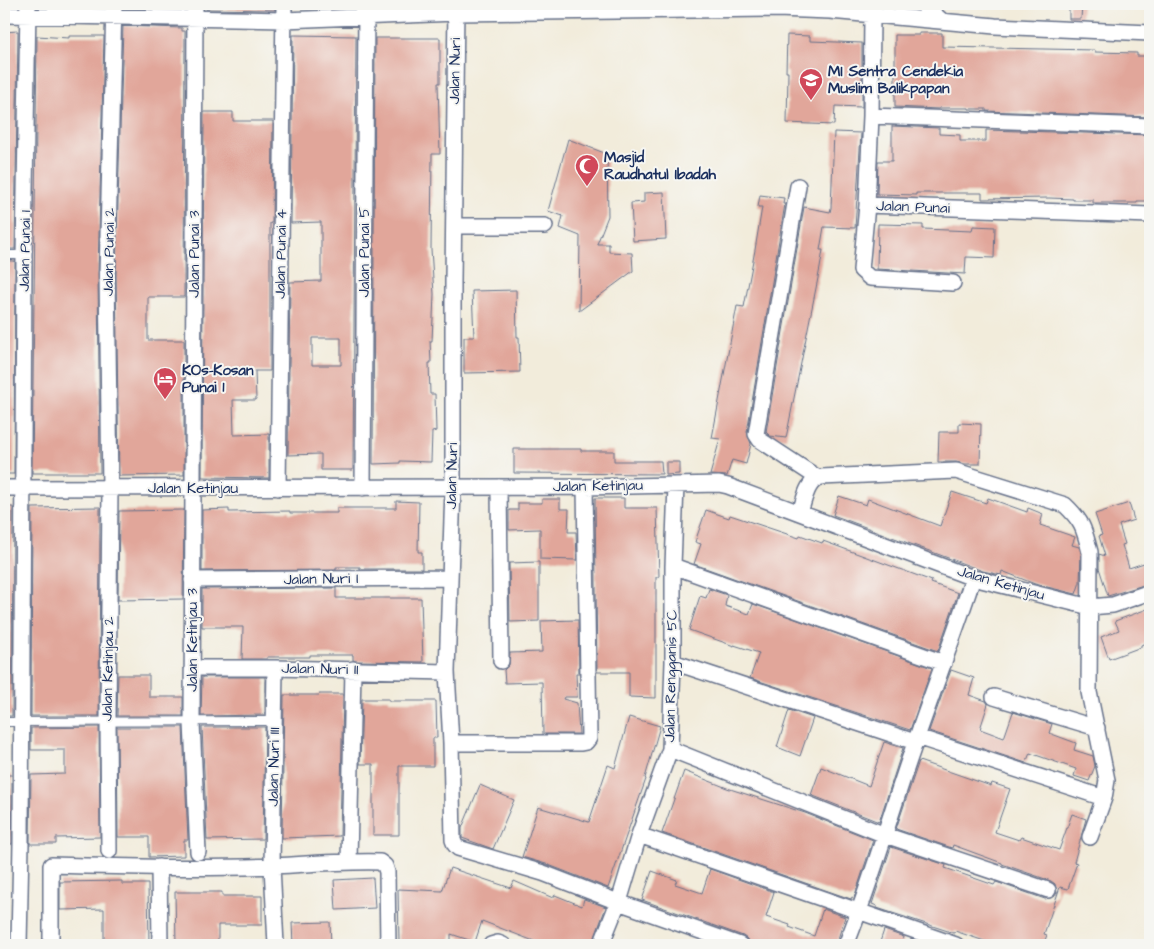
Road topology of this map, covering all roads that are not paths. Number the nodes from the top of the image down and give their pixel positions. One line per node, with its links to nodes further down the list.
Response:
1 (195, 4): 10 (street, Jalan Punai 3)
2 (284, 4): 11 (street, Jalan Punai 4)
3 (922, 4): 12 (street)
4 (456, 8): 7 (street); 9 (street); 19 (street, Jalan Nuri)
5 (28, 9): 6 (street); 8 (street); 22 (street, Jalan Punai 1)
6 (114, 10): 10 (street); 30 (street, Jalan Punai 2)
7 (366, 10): 11 (street); 33 (street, Jalan Punai 5)
8 (4, 15)
9 (872, 15): 12 (street); 14 (street, Jalan Punai)
10 (195, 19): 11 (street); 31 (street, Jalan Punai 3)
11 (284, 20): 32 (street, Jalan Punai 4)
12 (941, 20): 13 (street)
13 (1150, 33)
14 (871, 116): 15 (street); 17 (street, Jalan Punai)
15 (1150, 126)
16 (798, 186): 24 (street)
17 (867, 205): 18 (street, Jalan Punai); 23 (street)
18 (1150, 214)
19 (454, 226): 20 (street); 34 (street, Jalan Nuri)
20 (545, 226)
21 (4, 255): 22 (lane)
22 (24, 255): 29 (street, Jalan Punai 1)
23 (953, 283)
24 (818, 478): 35 (street); 41 (street)
25 (676, 485): 27 (street, Jalan Ketinjau); 35 (street, Jalan Ketinjau); 36 (street, Jalan Rengganis 5C)
26 (499, 487): 27 (street, Jalan Ketinjau); 34 (street, Jalan Ketinjau); 42 (street)
27 (585, 487): 57 (street)
28 (4, 488): 29 (street, Jalan Ketinjau)
29 (23, 488): 30 (street, Jalan Ketinjau); 53 (street)
30 (110, 488): 31 (street, Jalan Ketinjau); 50 (street, Jalan Ketinjau 2)
31 (192, 488): 32 (street, Jalan Ketinjau); 39 (street, Jalan Ketinjau 3)
32 (278, 488): 33 (street, Jalan Ketinjau)
33 (363, 488): 34 (street, Jalan Ketinjau)
34 (453, 488): 37 (street, Jalan Nuri)
35 (800, 512): 38 (street, Jalan Ketinjau)
36 (673, 566): 43 (street, Jalan Rengganis 5C); 44 (street)
37 (449, 578): 39 (street, Jalan Nuri I); 48 (street, Jalan Nuri)
38 (973, 578): 41 (street, Jalan Ketinjau); 44 (street)
39 (192, 580): 45 (street, Jalan Ketinjau 3)
40 (1150, 592): 41 (street, Jalan Ketinjau)
41 (1090, 607): 55 (street)
42 (501, 661)
43 (673, 662): 56 (street); 58 (street, Jalan Rengganis 5C)
44 (944, 663): 56 (street)
45 (192, 668): 46 (street, Jalan Nuri II); 54 (street, Jalan Ketinjau 3)
46 (275, 668): 47 (street, Jalan Nuri II); 51 (street, Jalan Nuri III)
47 (353, 669): 48 (street, Jalan Nuri II); 65 (street)
48 (447, 672): 57 (street, Jalan Nuri)
49 (994, 697): 55 (street)
50 (108, 721): 53 (lane); 54 (lane); 63 (street, Jalan Ketinjau 2)
51 (274, 721): 54 (lane); 66 (street, Jalan Nuri III)
52 (4, 722): 53 (lane)
53 (20, 722): 71 (street)
54 (192, 723): 64 (street, Jalan Ketinjau 3)
55 (1097, 728): 59 (street)
56 (916, 739): 59 (street); 61 (street)
57 (451, 743): 69 (street, Jalan Nuri)
58 (670, 749): 60 (street, Jalan Rengganis 5C); 61 (street)
59 (1104, 798): 62 (street)
60 (639, 835): 69 (street, Jalan Rengganis 5C); 70 (street)
61 (885, 835): 68 (street); 70 (street)
62 (1090, 837)
63 (109, 851)
64 (198, 852)
65 (349, 861): 66 (street); 75 (street)
66 (272, 866): 67 (street); 74 (street, Jalan Nuri III)
67 (159, 867): 72 (street); 73 (street)
68 (1048, 890)
69 (618, 902): 76 (street, Jalan Rengganis 5C); 77 (street)
70 (860, 911): 78 (street); 79 (street)
71 (19, 945)
72 (51, 945)
73 (160, 945)
74 (276, 945)
75 (388, 945)
76 (602, 945)
77 (740, 945)
78 (846, 945)
79 (956, 945)

